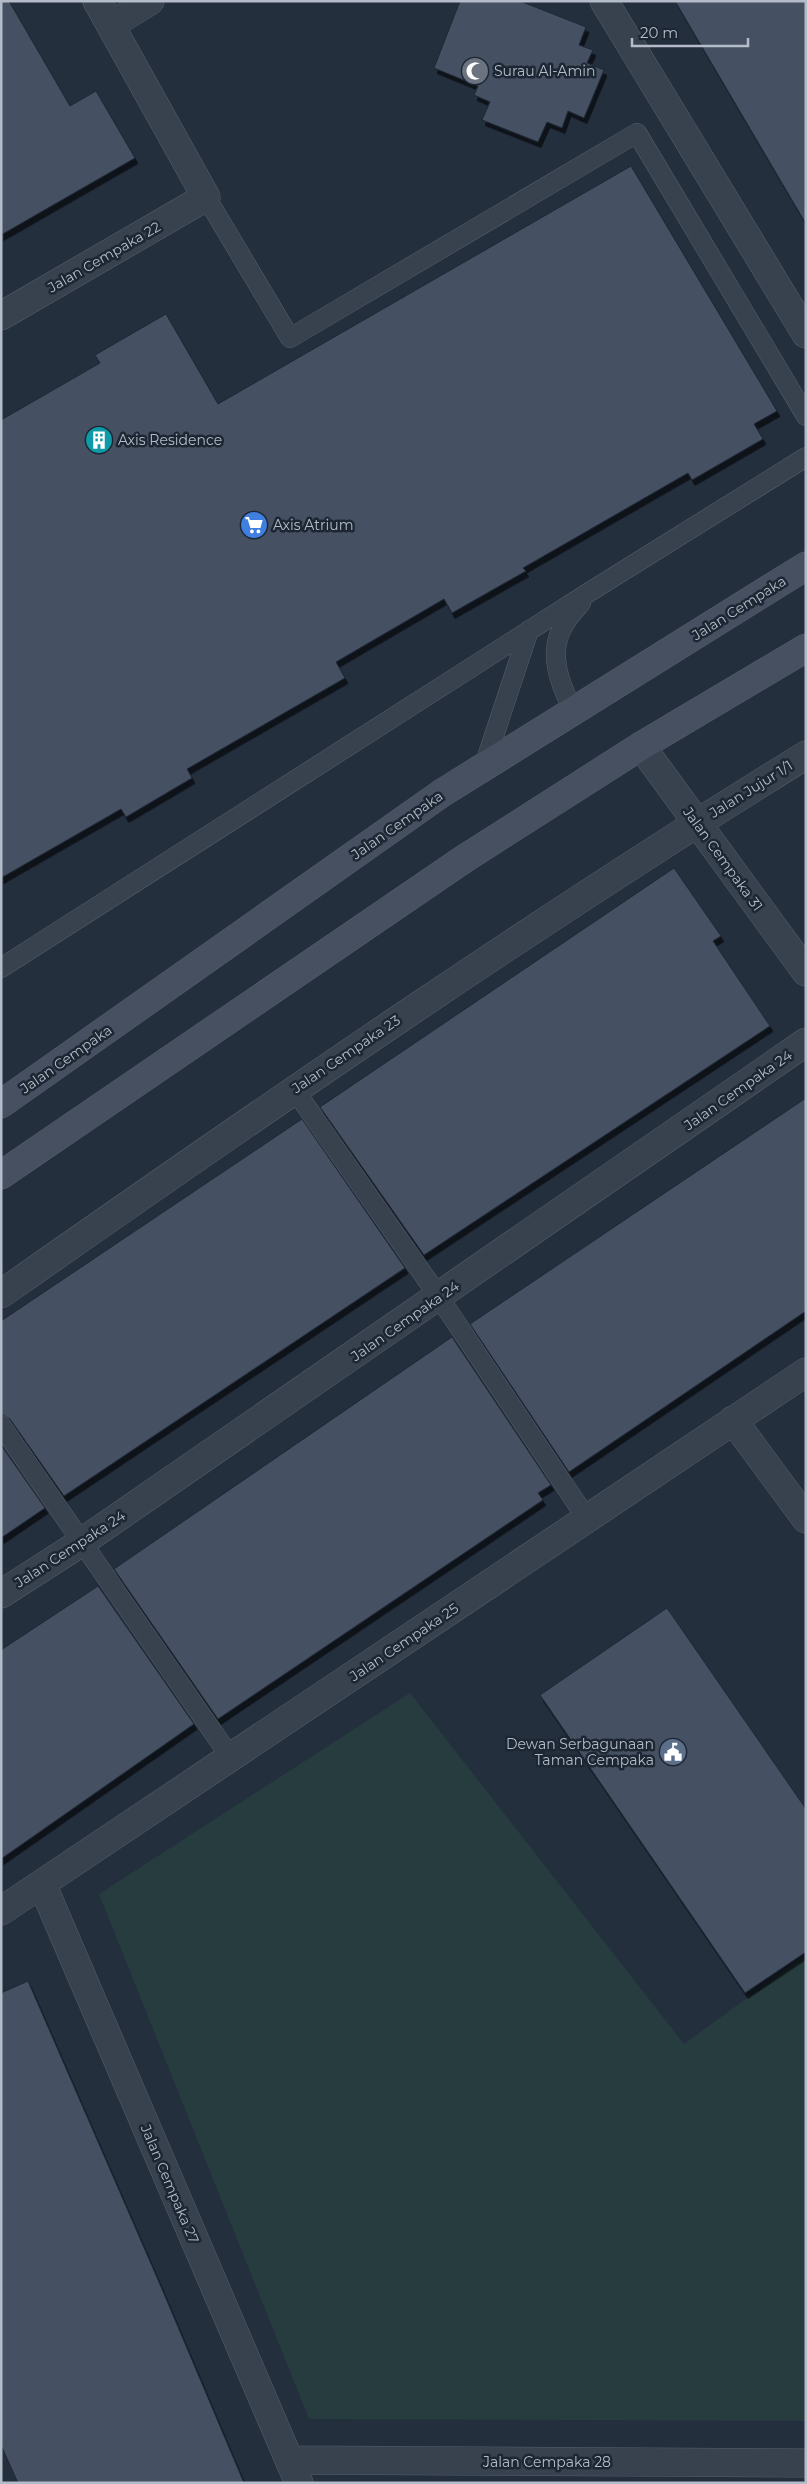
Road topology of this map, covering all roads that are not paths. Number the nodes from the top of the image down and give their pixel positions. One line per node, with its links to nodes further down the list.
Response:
1 (97, 1): 4 (street)
2 (150, 1): 4 (street)
3 (604, 1): 7 (street)
4 (111, 25): 5 (street)
5 (206, 197): 6 (street, Jalan Cempaka 22); 8 (lane)
6 (1, 316)
7 (806, 334)
8 (806, 416)
9 (806, 457): 11 (lane)
10 (806, 566): 14 (main road, Jalan Cempaka)
11 (591, 591): 12 (lane); 14 (lane)
12 (529, 630): 17 (lane); 19 (lane)
13 (806, 648): 15 (main road)
14 (573, 710): 17 (main road, Jalan Cempaka)
15 (641, 746): 18 (street, Jalan Cempaka 31); 24 (main road)
16 (806, 755): 18 (street, Jalan Jujur 1/1)
17 (484, 766): 23 (main road, Jalan Cempaka)
18 (696, 823): 20 (street, Jalan Cempaka 31); 22 (street, Jalan Cempaka 23)
19 (1, 968)
20 (806, 972)
21 (806, 1042): 26 (street, Jalan Cempaka 24)
22 (294, 1088): 25 (street, Jalan Cempaka 23); 26 (lane)
23 (1, 1104)
24 (3, 1168)
25 (1, 1294)
26 (439, 1298): 30 (lane); 32 (street, Jalan Cempaka 24)
27 (806, 1372): 28 (street, Jalan Cempaka 25)
28 (733, 1420): 30 (street, Jalan Cempaka 25); 31 (street)
29 (1, 1425): 32 (lane)
30 (587, 1518): 34 (street, Jalan Cempaka 25)
31 (806, 1519)
32 (82, 1542): 33 (street, Jalan Cempaka 24); 34 (lane)
33 (1, 1594)
34 (231, 1758): 35 (street, Jalan Cempaka 25)
35 (42, 1884): 36 (street, Jalan Cempaka 25); 38 (street, Jalan Cempaka 27)
36 (1, 1911)
37 (806, 2463): 38 (street, Jalan Cempaka 28)
38 (294, 2471)

